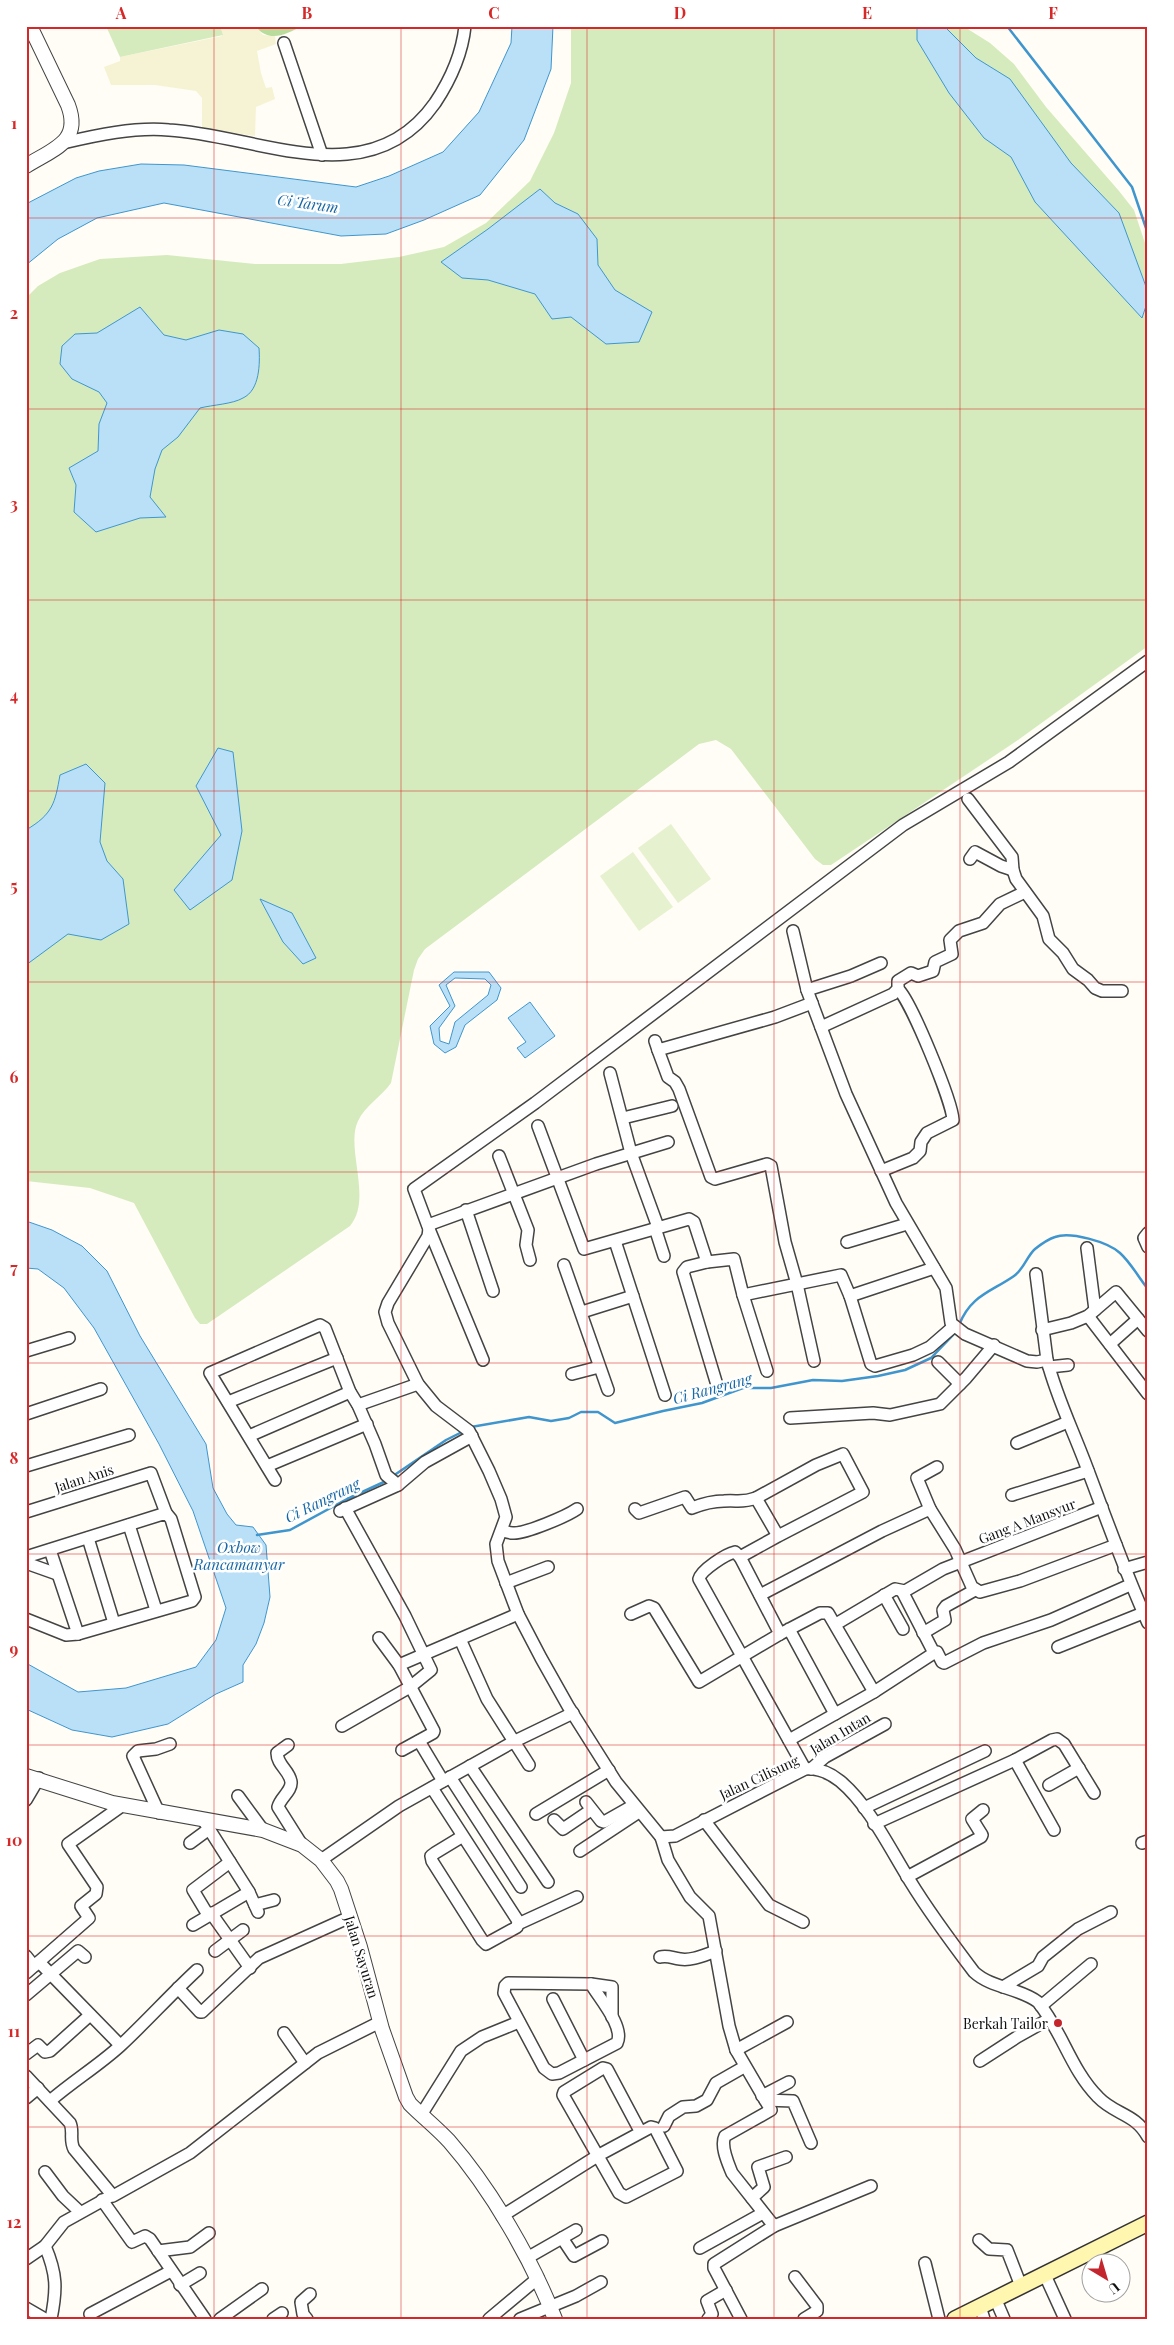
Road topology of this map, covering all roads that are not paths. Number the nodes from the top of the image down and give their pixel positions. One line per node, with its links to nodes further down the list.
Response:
1 (30, 26): 4 (street)
2 (465, 26): 5 (street)
3 (284, 43): 5 (street)
4 (63, 143): 5 (street); 6 (street)
5 (322, 155)
6 (26, 166)
7 (1148, 661): 31 (street)
8 (968, 799): 10 (street)
9 (970, 859): 10 (street)
10 (1013, 870): 11 (street)
11 (1024, 892): 14 (street); 16 (street)
12 (793, 930): 15 (street)
13 (881, 963): 15 (street)
14 (898, 989): 18 (street); 26 (street)
15 (807, 990): 17 (street)
16 (1122, 990)
17 (812, 1003): 18 (street); 44 (street)
18 (821, 1027): 26 (street)
19 (610, 1073): 21 (street)
20 (672, 1106): 21 (street)
21 (623, 1118): 24 (street)
22 (538, 1126): 27 (street)
23 (668, 1142): 24 (street)
24 (631, 1153): 27 (street); 32 (street)
25 (499, 1156): 28 (street)
26 (881, 1171): 30 (street)
27 (556, 1178): 28 (street); 34 (street)
28 (514, 1193): 29 (street); 39 (street)
29 (466, 1210): 31 (street); 45 (street)
30 (906, 1224): 35 (street); 42 (street)
31 (428, 1227): 60 (street); 68 (street)
32 (657, 1228): 34 (street); 38 (street); 40 (street)
33 (1148, 1233): 36 (street)
34 (615, 1241): 47 (street)
35 (848, 1242)
36 (1148, 1247)
37 (1087, 1248): 50 (street)
38 (664, 1256)
39 (530, 1260)
40 (707, 1262): 46 (street); 70 (street)
41 (564, 1265): 49 (street)
42 (934, 1268): 48 (street); 52 (street)
43 (1036, 1274): 53 (street)
44 (797, 1284): 46 (street); 48 (street); 61 (street)
45 (493, 1292)
46 (743, 1295): 66 (street)
47 (633, 1296): 49 (street); 75 (street)
48 (850, 1296): 52 (street)
49 (582, 1312): 65 (street)
50 (1092, 1313): 51 (street); 53 (street); 56 (street)
51 (1138, 1319): 54 (street); 56 (street)
52 (958, 1330): 57 (street)
53 (1042, 1330): 63 (street)
54 (1148, 1331)
55 (69, 1338): 58 (street)
56 (1110, 1344): 74 (street)
57 (994, 1345): 63 (street); 69 (street)
58 (26, 1351)
59 (337, 1358): 73 (street); 76 (street); 76 (street)
60 (483, 1360)
61 (814, 1361)
62 (938, 1362): 69 (street)
63 (1048, 1364): 64 (street); 80 (street)
64 (1068, 1365)
65 (599, 1367): 67 (street); 72 (street)
66 (767, 1371)
67 (572, 1374)
68 (418, 1384): 77 (street); 82 (street)
69 (960, 1384): 79 (street)
70 (716, 1385)
71 (101, 1389): 78 (street)
72 (608, 1390)
73 (350, 1392): 77 (street); 84 (street)
74 (1148, 1394)
75 (665, 1395)
76 (228, 1402): 84 (street)
77 (358, 1405): 81 (street)
78 (26, 1414)
79 (790, 1418)
80 (1068, 1422): 85 (street); 89 (street)
81 (367, 1424): 87 (street); 91 (street)
82 (467, 1430): 91 (street); 101 (street)
83 (129, 1435): 86 (street)
84 (249, 1436): 87 (street)
85 (1017, 1443)
86 (26, 1466)
87 (266, 1466): 90 (street)
88 (937, 1467): 97 (street)
89 (1088, 1470): 92 (street); 94 (street)
90 (275, 1480)
91 (391, 1480): 135 (street)
92 (1012, 1495)
93 (756, 1498): 96 (street); 102 (street); 102 (street)
94 (1102, 1507): 104 (street); 108 (street, Gang A Mansyur)
95 (577, 1509): 101 (street)
96 (635, 1509)
97 (930, 1510): 108 (street); 118 (street)
98 (26, 1512): 99 (street, Jalan Anis)
99 (166, 1514): 100 (street); 120 (street)
100 (129, 1525): 103 (street); 120 (street)
101 (502, 1530): 114 (street)
102 (778, 1536): 107 (street)
103 (88, 1538): 105 (street); 125 (street)
104 (1116, 1545): 112 (street); 116 (street)
105 (50, 1550): 106 (street); 113 (street)
106 (26, 1557)
107 (740, 1557): 118 (street); 136 (street)
108 (962, 1562): 116 (street); 117 (street, Gang A Mansyur)
109 (1148, 1562): 112 (street)
110 (26, 1563): 113 (street)
111 (548, 1567): 114 (street)
112 (1124, 1569): 115 (street)
113 (58, 1574): 130 (street)
114 (506, 1583): 121 (street)
115 (1130, 1586): 124 (street); 134 (street)
116 (975, 1590): 129 (street)
117 (902, 1591): 119 (street, Gang A Mansyur); 129 (street)
118 (760, 1595): 128 (street)
119 (884, 1595): 126 (street); 127 (street)
120 (156, 1610): 125 (street)
121 (518, 1614): 132 (street); 140 (street)
122 (631, 1614): 136 (street)
123 (26, 1619): 130 (street)
124 (1146, 1619): 133 (street)
125 (114, 1623): 130 (street)
126 (836, 1624): 128 (street); 139 (street)
127 (903, 1629)
128 (785, 1632): 136 (street); 141 (street)
129 (923, 1632): 134 (street)
130 (78, 1634)
131 (379, 1638): 137 (street)
132 (460, 1639): 135 (street); 146 (street)
133 (1058, 1647)
134 (934, 1652): 139 (street)
135 (424, 1655): 137 (street); 138 (street)
136 (744, 1656): 144 (street)
137 (398, 1665): 138 (street)
138 (410, 1687): 143 (street); 145 (street)
139 (874, 1692): 141 (street)
140 (572, 1713): 146 (street); 156 (street)
141 (835, 1714): 144 (street)
142 (885, 1724): 155 (street, Jalan Intan)
143 (342, 1726)
144 (789, 1740): 155 (street)
145 (419, 1741): 149 (street); 158 (street)
146 (513, 1742): 152 (street); 153 (street)
147 (170, 1744): 168 (street)
148 (288, 1745): 179 (street)
149 (402, 1750)
150 (985, 1751): 165 (street)
151 (1015, 1760): 154 (street); 172 (street); 175 (street)
152 (529, 1765)
153 (470, 1766): 158 (street); 184 (street)
154 (1079, 1768): 159 (street); 161 (street)
155 (808, 1769): 165 (street, Jalan Cilisung); 171 (street, Jalan Cilisung)
156 (608, 1770): 166 (street); 169 (street)
157 (33, 1777): 163 (street); 164 (street, Jalan Sayuran)
158 (446, 1779): 160 (street); 185 (street)
159 (1049, 1785)
160 (432, 1788): 176 (street); 181 (street)
161 (1094, 1793)
162 (238, 1796): 174 (street)
163 (26, 1800)
164 (123, 1805): 168 (street, Jalan Sayuran); 203 (street)
165 (864, 1808): 172 (street, Jalan Cilisung)
166 (637, 1809): 170 (street); 177 (street); 180 (street)
167 (983, 1810): 183 (street)
168 (159, 1812): 173 (street, Jalan Sayuran)
169 (536, 1814)
170 (554, 1820)
171 (704, 1820): 177 (street, Jalan Cilisung); 192 (street)
172 (874, 1824): 183 (street, Jalan Cilisung)
173 (206, 1825): 174 (street, Jalan Sayuran); 178 (street); 182 (street)
174 (263, 1830): 179 (street, Jalan Sayuran)
175 (1054, 1830)
176 (463, 1836): 193 (street); 193 (street)
177 (661, 1837): 198 (street)
178 (190, 1843)
179 (302, 1845): 181 (street, Jalan Sayuran)
180 (580, 1852)
181 (321, 1860): 191 (street, Jalan Sayuran)
182 (230, 1862): 186 (street); 190 (street)
183 (907, 1877): 208 (street, Jalan Cilisung)
184 (548, 1882)
185 (521, 1887)
186 (249, 1892): 188 (street); 190 (street)
187 (577, 1898): 193 (street)
188 (274, 1900)
189 (1111, 1912): 208 (street)
190 (210, 1914): 194 (street); 196 (street)
191 (350, 1918): 204 (street); 216 (street, Jalan Sayuran)
192 (803, 1922)
193 (518, 1924)
194 (193, 1925)
195 (243, 1930): 196 (street)
196 (230, 1940): 197 (street); 204 (street)
197 (215, 1951)
198 (716, 1951): 201 (street); 221 (street)
199 (26, 1956): 203 (street)
200 (85, 1956): 206 (street)
201 (660, 1957)
202 (1091, 1964): 212 (street)
203 (33, 1967): 206 (street)
204 (250, 1968): 209 (street)
205 (197, 1970): 209 (street)
206 (51, 1974): 210 (street); 213 (street)
207 (590, 1984): 214 (street); 214 (street); 217 (street)
208 (1002, 1986): 212 (street, Jalan Cilisung)
209 (178, 1988): 220 (street)
210 (26, 1994)
211 (553, 1999): 223 (street)
212 (1041, 2006): 215 (street, Jalan Cilisung)
213 (90, 2015): 220 (street); 222 (street)
214 (612, 2017): 223 (street)
215 (1050, 2019): 224 (street); 236 (street, Jalan Cilisung)
216 (380, 2022): 225 (street); 233 (street, Jalan Sayuran)
217 (519, 2022): 223 (street); 233 (street)
218 (787, 2022): 221 (street)
219 (284, 2033): 225 (street)
220 (120, 2046): 232 (street)
221 (736, 2050): 226 (street)
222 (26, 2054)
223 (584, 2060)
224 (980, 2061)
225 (305, 2062): 242 (street)
226 (744, 2067): 231 (street); 234 (street)
227 (26, 2076): 229 (street)
228 (789, 2082): 231 (street)
229 (38, 2088): 230 (street); 232 (street)
230 (26, 2098)
231 (764, 2098): 237 (street); 243 (street)
232 (50, 2101): 242 (street)
233 (421, 2115): 246 (street, Jalan Sayuran)
234 (664, 2126)
235 (640, 2131): 238 (street); 238 (street); 238 (street)
236 (1148, 2137)
237 (811, 2143)
238 (599, 2155): 246 (street)
239 (786, 2157): 243 (street)
240 (45, 2172): 244 (street)
241 (871, 2186): 248 (street)
242 (107, 2198): 244 (street); 256 (street)
243 (752, 2198): 245 (street)
244 (80, 2212): 254 (street)
245 (763, 2213): 248 (street); 255 (street)
246 (502, 2216): 257 (street, Jalan Sayuran)
247 (1147, 2225): 261 (main road)
248 (774, 2226): 269 (street)
249 (576, 2230): 251 (street)
250 (209, 2233): 256 (street)
251 (562, 2238): 253 (street); 257 (street)
252 (979, 2240): 267 (street)
253 (602, 2241)
254 (45, 2246): 258 (street); 277 (street)
255 (700, 2248)
256 (158, 2251): 260 (street)
257 (528, 2258): 264 (street, Jalan Sayuran)
258 (26, 2259)
259 (925, 2263): 286 (street)
260 (171, 2271): 266 (street); 275 (street)
261 (1044, 2273): 267 (main road); 289 (street)
262 (200, 2274): 266 (street)
263 (795, 2277): 285 (street)
264 (538, 2278): 273 (street, Jalan Sayuran); 281 (street)
265 (601, 2282): 273 (street)
266 (180, 2285): 278 (street)
267 (1021, 2286): 271 (main road)
268 (262, 2289): 279 (street)
269 (726, 2290): 283 (street); 284 (street)
270 (310, 2294): 280 (street)
271 (995, 2298): 274 (main road); 288 (street)
272 (26, 2308): 276 (street)
273 (553, 2312): 282 (street)
274 (978, 2313): 287 (main road)
275 (90, 2314)
276 (45, 2319)
277 (51, 2319)
278 (205, 2319)
279 (220, 2319)
280 (307, 2319)
281 (490, 2319)
282 (520, 2319)
283 (708, 2319)
284 (741, 2319)
285 (804, 2319)
286 (939, 2319)
287 (955, 2319)
288 (1004, 2319)
289 (1065, 2319)

